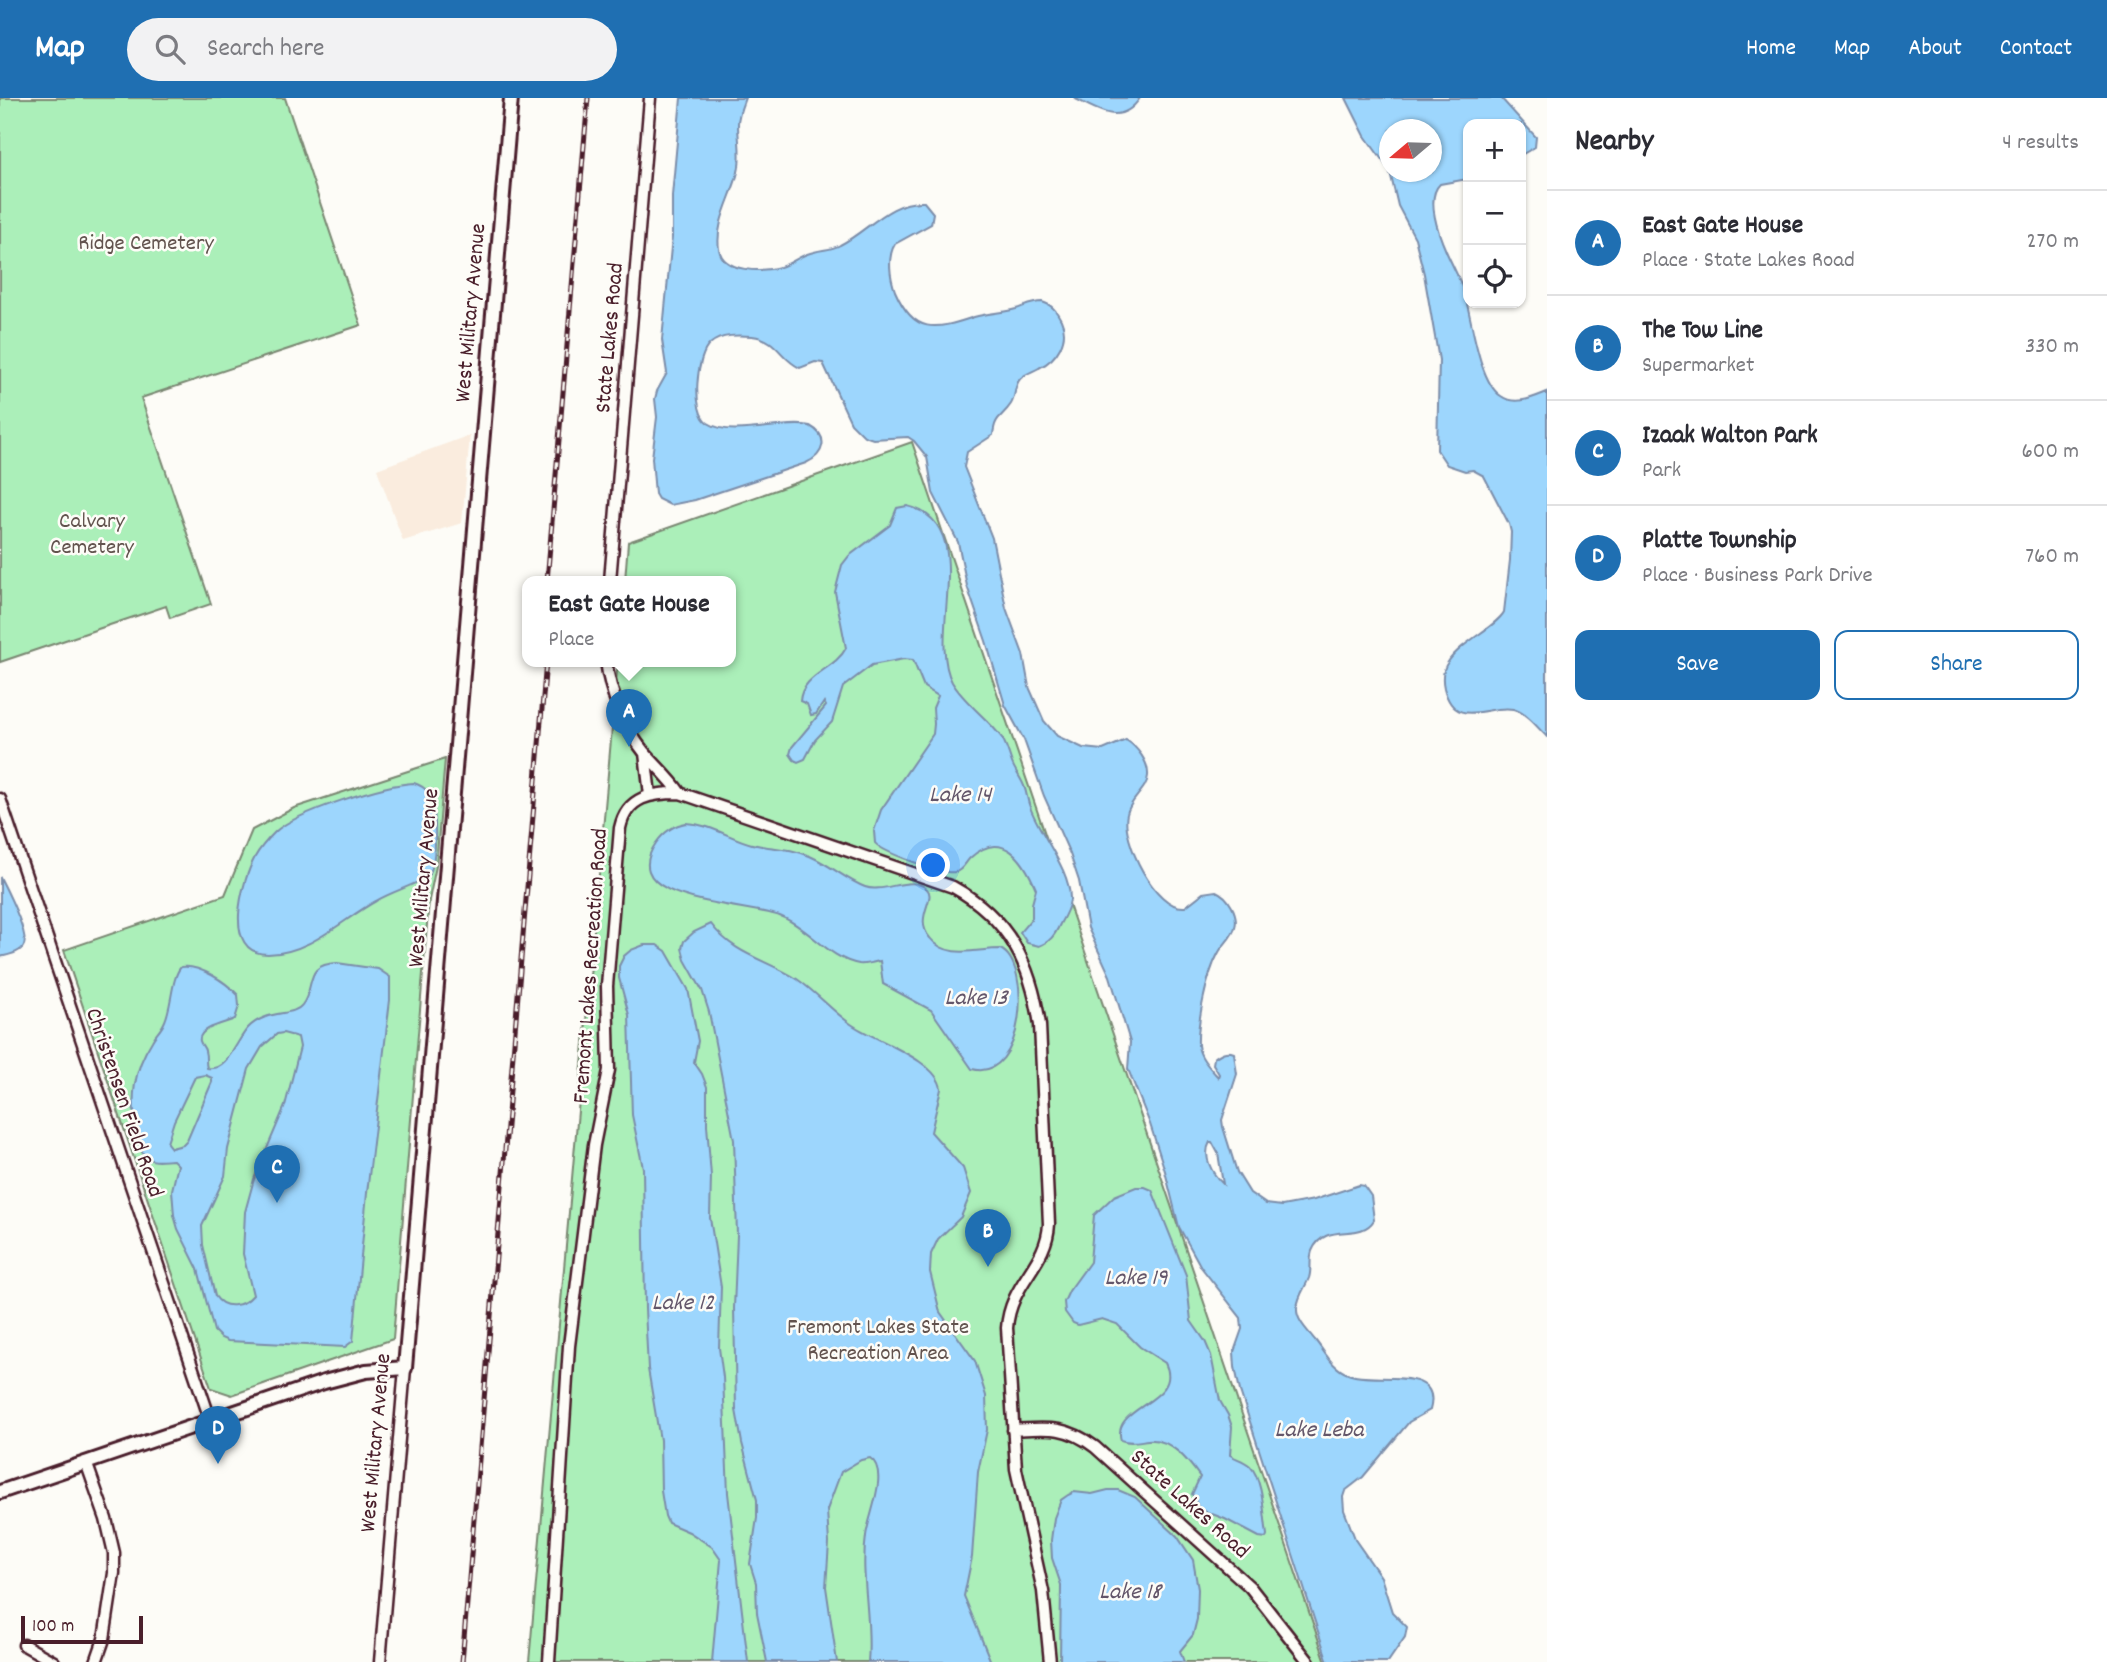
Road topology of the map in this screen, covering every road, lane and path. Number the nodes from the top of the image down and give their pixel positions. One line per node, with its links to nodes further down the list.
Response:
1 (511, 98): 9 (main road, West Military Avenue)
2 (650, 98): 3 (street, State Lakes Road)
3 (610, 576)
4 (607, 667): 5 (street)
5 (645, 752): 6 (street); 7 (street)
6 (680, 793): 7 (street); 11 (street)
7 (650, 795): 18 (street, Fremont Lakes Recreation Road)
8 (0, 799): 10 (street, Christensen Field Road)
9 (405, 1368): 10 (main road); 17 (street, West Military Avenue)
10 (210, 1419): 12 (main road)
11 (1013, 1430): 19 (street); 20 (street, State Lakes Road)
12 (86, 1462): 13 (main road); 16 (street)
13 (0, 1492)
14 (24, 1646): 15 (street)
15 (54, 1662)
16 (96, 1662)
17 (380, 1662)
18 (549, 1662)
19 (1050, 1662)
20 (1310, 1662)

